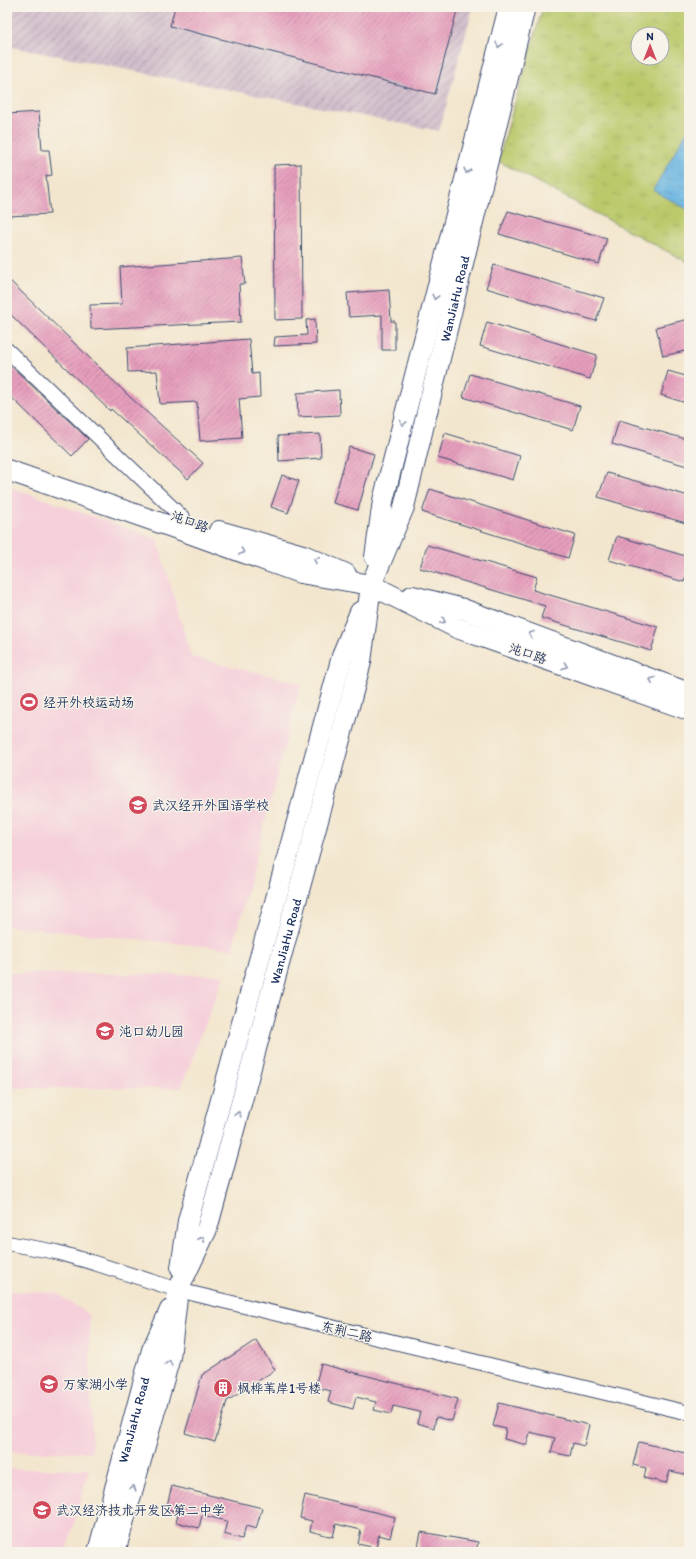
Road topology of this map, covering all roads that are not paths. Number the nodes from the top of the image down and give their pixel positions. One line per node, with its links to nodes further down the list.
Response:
1 (509, 7): 7 (main road, WanJiaHu Road, one-way to 7)
2 (525, 7): 7 (main road, WanJiaHu Road)
3 (7, 350): 6 (street)
4 (7, 459): 6 (main road, 沌口路)
5 (7, 470): 6 (main road, 沌口路)
6 (179, 523): 7 (main road, 沌口路)
7 (371, 585): 8 (main road, 沌口路, one-way to 7); 9 (main road, 沌口路, one-way to 9); 11 (main road, WanJiaHu Road)
8 (689, 693)
9 (689, 710)
10 (7, 1243): 11 (street, 东荆二路)
11 (178, 1290): 12 (street, 东荆二路); 13 (main road, WanJiaHu Road); 14 (main road, WanJiaHu Road, one-way to 11)
12 (689, 1413)
13 (98, 1552)
14 (115, 1552)

